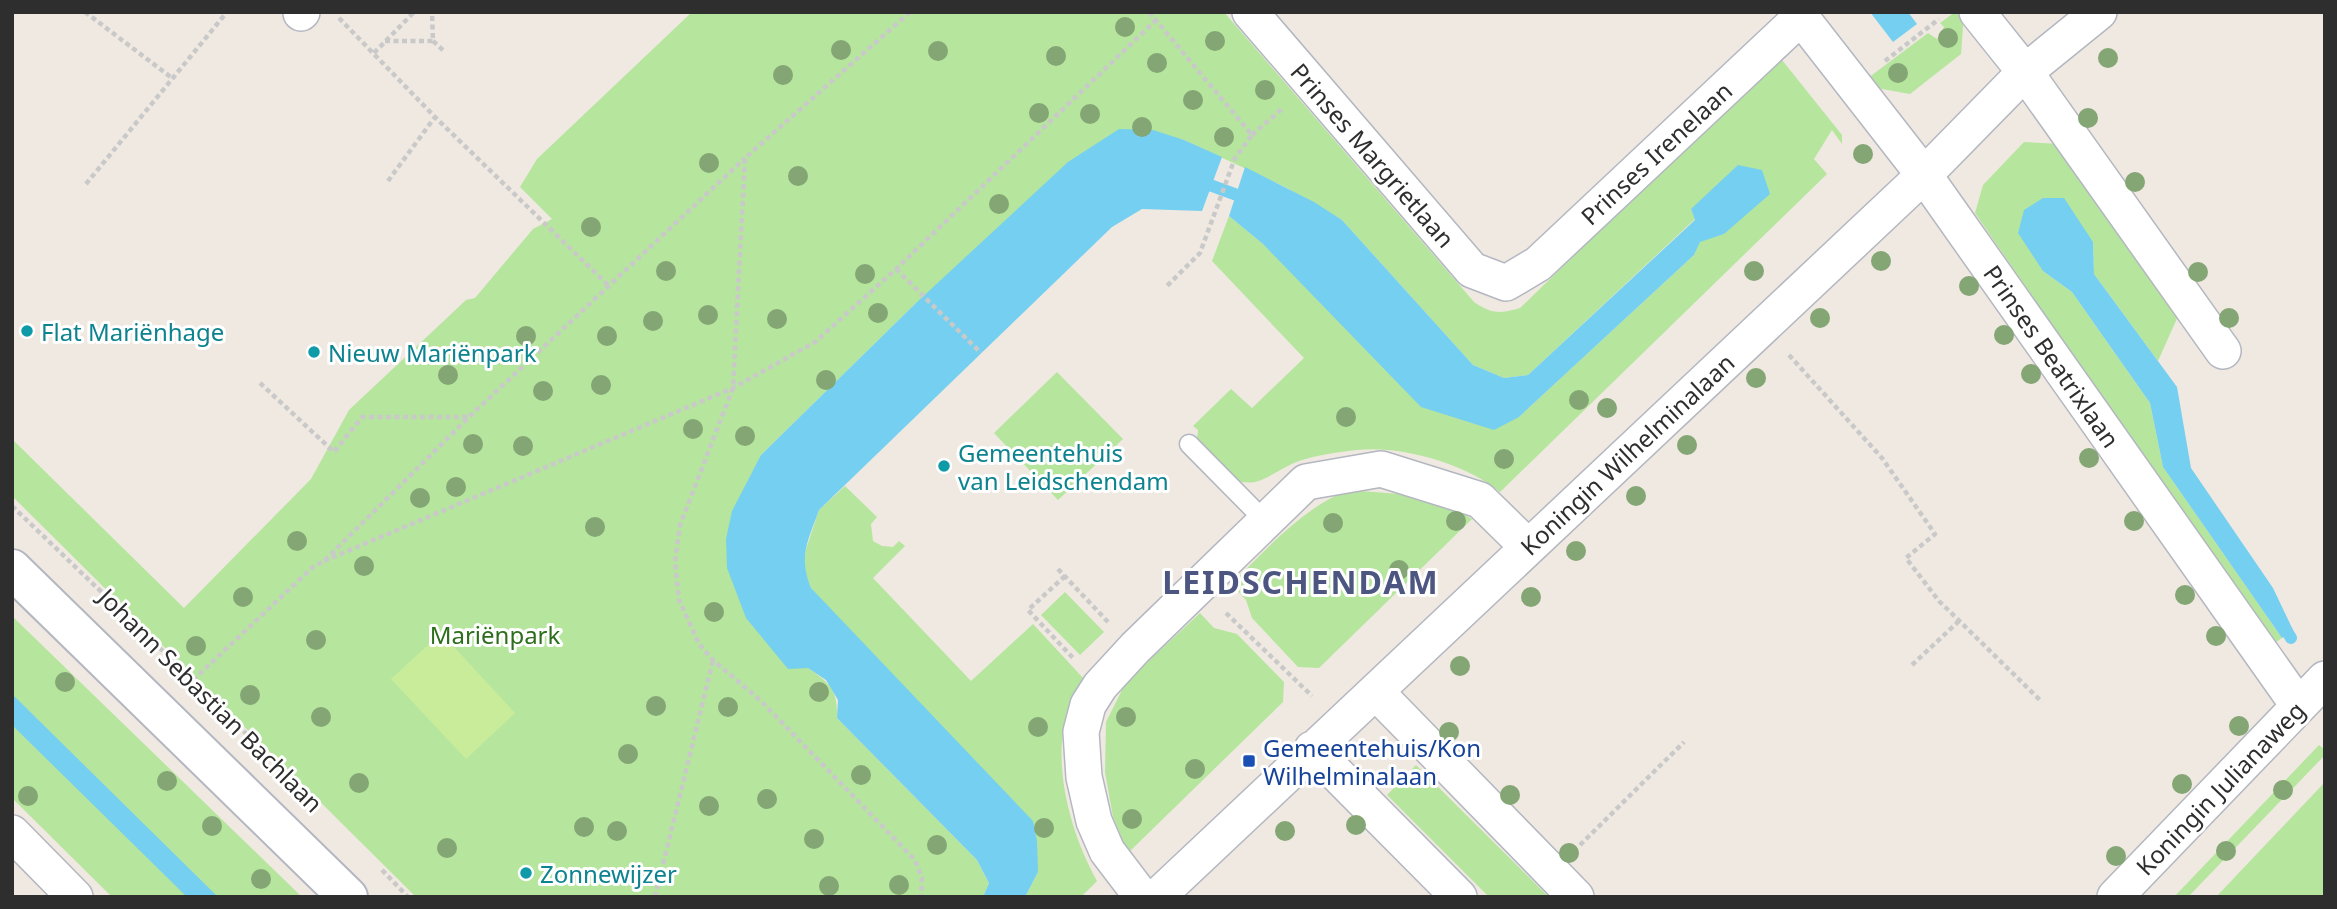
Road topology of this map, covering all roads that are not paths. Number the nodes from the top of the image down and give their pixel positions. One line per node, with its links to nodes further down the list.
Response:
1 (1250, 12): 7 (street, Prinses Margrietlaan)
2 (1977, 12): 5 (street)
3 (2099, 12): 5 (street, Koningin Wilhelminalaan)
4 (1799, 15): 6 (street, Prinses Beatrixlaan); 7 (street, Prinses Irenelaan)
5 (2025, 72): 6 (street, Koningin Wilhelminalaan); 8 (street)
6 (1924, 174): 11 (street, Koningin Wilhelminalaan); 15 (street, Prinses Beatrixlaan)
7 (1506, 283)
8 (2223, 351)
9 (1189, 444): 10 (lane)
10 (1265, 522): 11 (street); 20 (street)
11 (1528, 547): 14 (street, Koningin Wilhelminalaan)
12 (12, 569): 19 (street, Johann Sebastian Bachlaan)
13 (2325, 678): 15 (street, Koningin Julianaweg)
14 (1376, 692): 16 (street, Koningin Wilhelminalaan); 23 (street)
15 (2298, 705): 24 (street, Koningin Julianaweg)
16 (1312, 749): 21 (street, Koningin Wilhelminalaan); 22 (street)
17 (17, 847): 18 (street)
18 (75, 897)
19 (348, 897)
20 (1142, 897)
21 (1157, 897)
22 (1459, 897)
23 (1576, 897)
24 (2115, 897)

